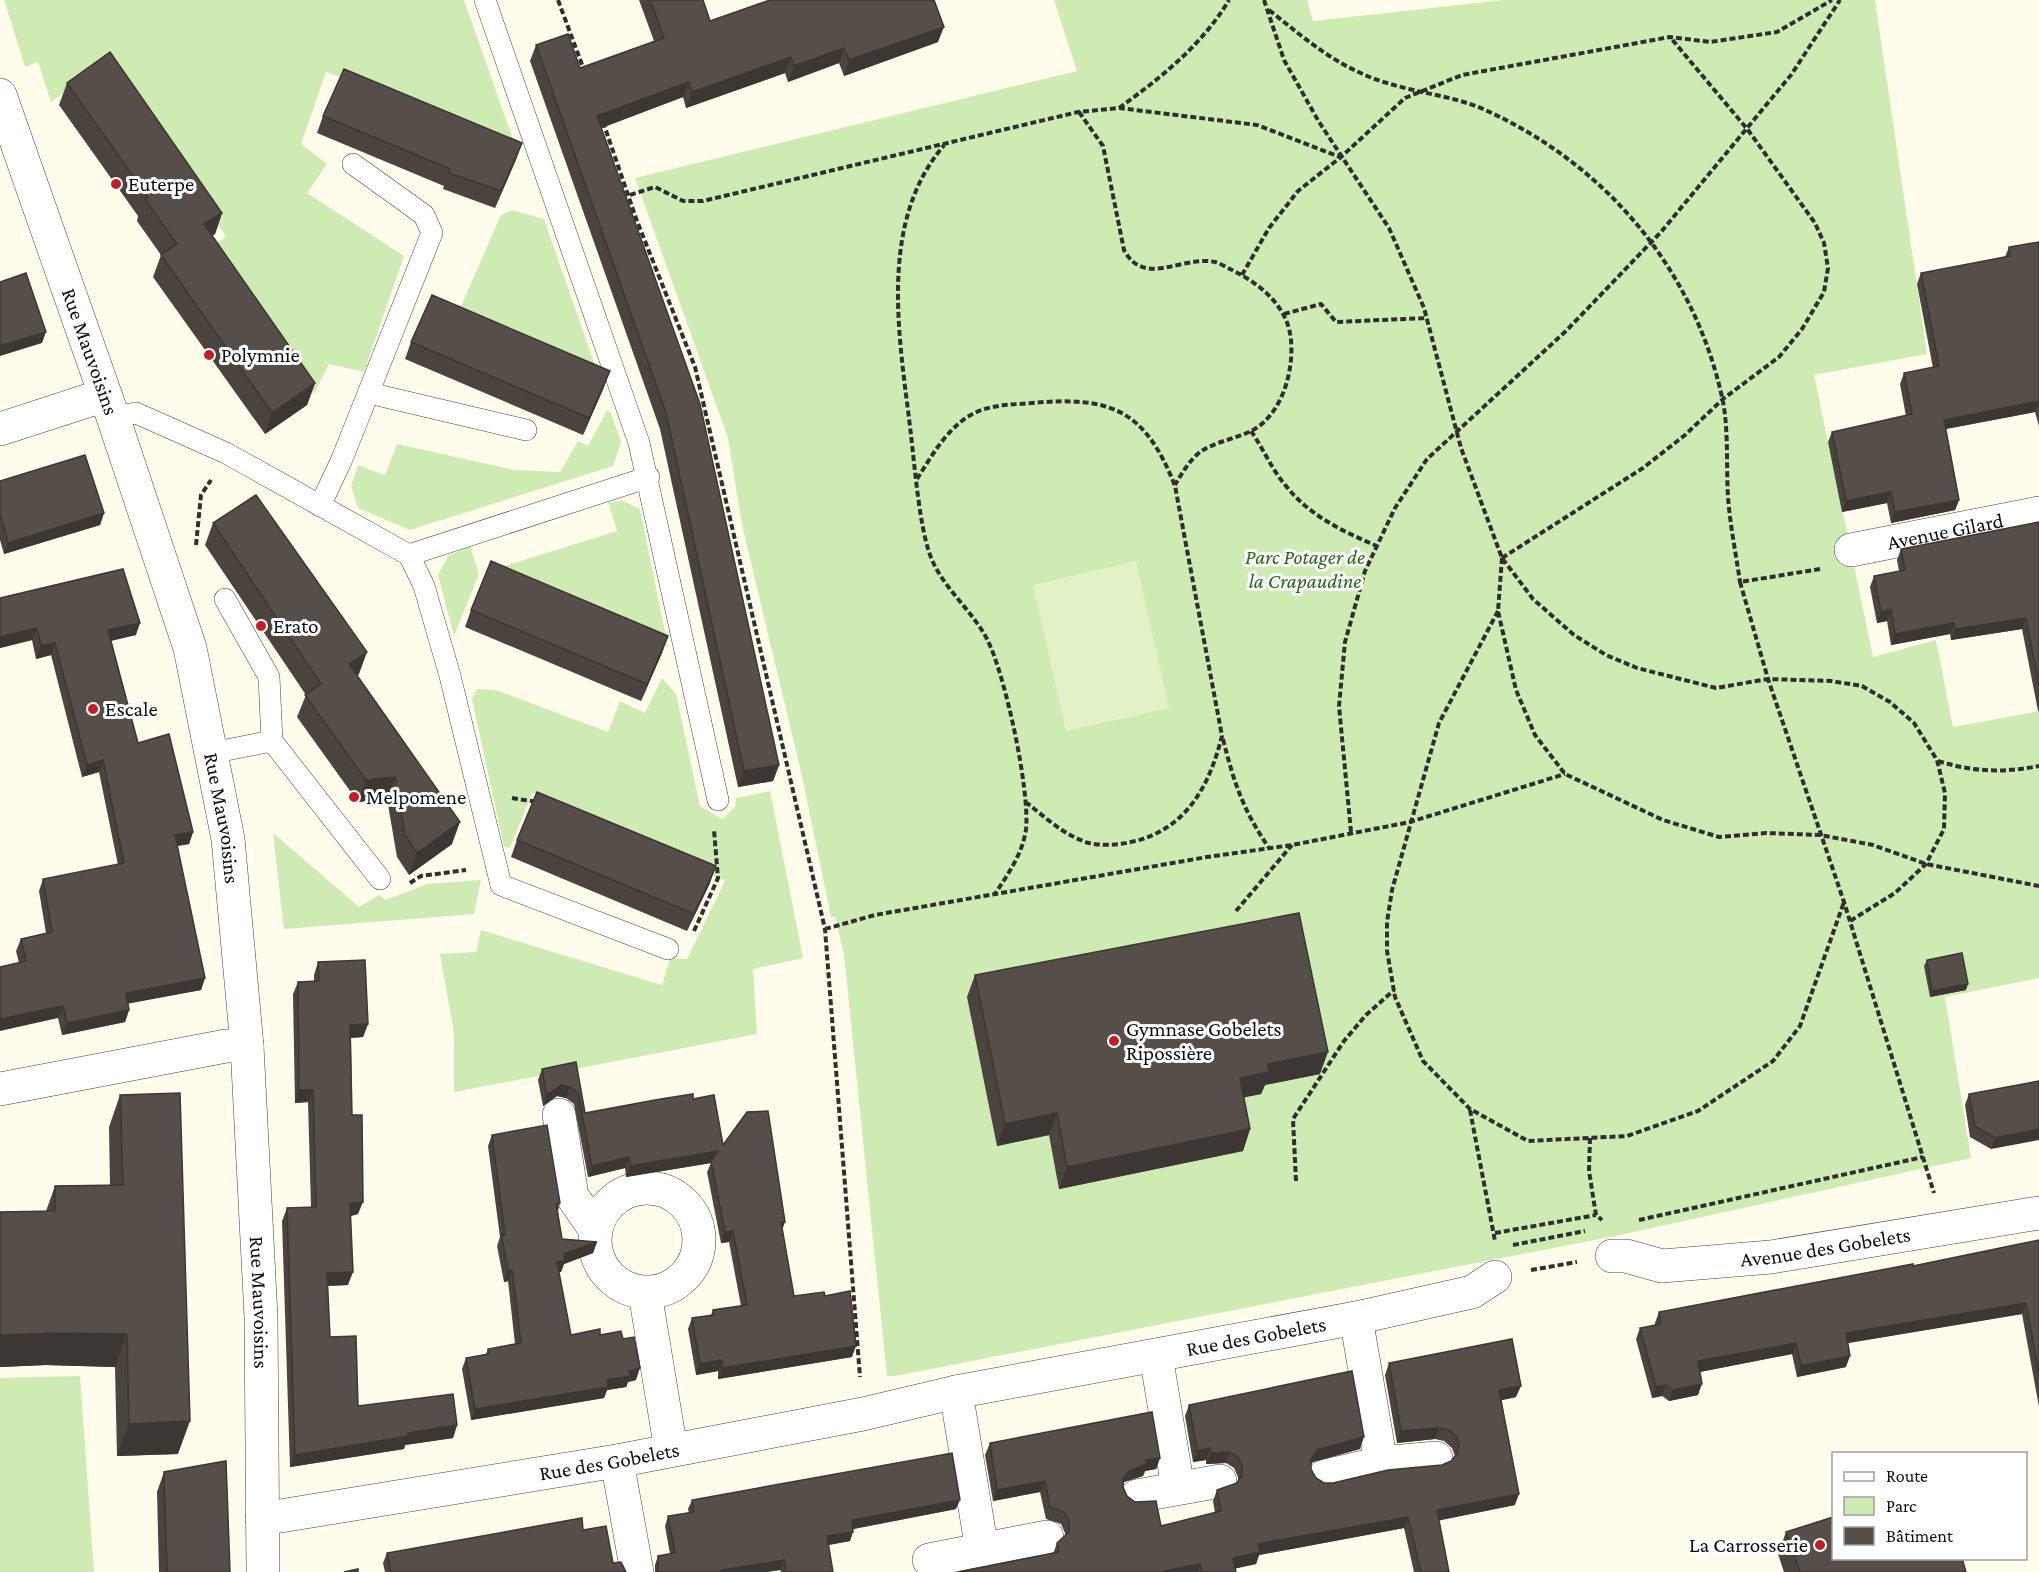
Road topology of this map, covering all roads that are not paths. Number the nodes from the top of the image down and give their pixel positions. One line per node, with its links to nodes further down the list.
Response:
1 (485, 0): 8 (lane)
2 (0, 95): 5 (street, Rue Mauvoisins)
3 (353, 164): 4 (lane)
4 (369, 393): 7 (lane); 9 (lane)
5 (109, 406): 6 (street); 9 (lane); 15 (street, Rue Mauvoisins)
6 (0, 429)
7 (526, 430)
8 (649, 477): 12 (lane); 16 (lane)
9 (320, 506): 12 (lane)
10 (2039, 513): 11 (street, Avenue Gilard)
11 (1851, 550)
12 (409, 555): 18 (lane)
13 (225, 599): 14 (lane)
14 (272, 741): 15 (lane); 17 (lane)
15 (211, 753): 19 (street, Rue Mauvoisins)
16 (717, 800)
17 (380, 879)
18 (668, 949)
19 (247, 1046): 20 (street); 38 (street, Rue Mauvoisins)
20 (0, 1089)
21 (559, 1115): 23 (street)
22 (2039, 1213): 24 (street, Avenue des Gobelets)
23 (595, 1229): 26 (street); 26 (street)
24 (1619, 1256)
25 (1492, 1273): 27 (street, Rue des Gobelets)
26 (645, 1293): 30 (street)
27 (1356, 1318): 28 (street, Rue des Gobelets); 33 (street, Rue des Gobelets)
28 (1156, 1356): 29 (street, Rue des Gobelets); 36 (street, Rue des Gobelets)
29 (956, 1392): 30 (street, Rue des Gobelets); 40 (street)
30 (671, 1450): 32 (street, Rue des Gobelets)
31 (1436, 1458): 33 (street)
32 (617, 1461): 38 (street, Rue des Gobelets); 43 (street)
33 (1381, 1463): 34 (street)
34 (1326, 1476)
35 (1220, 1482): 36 (street)
36 (1178, 1488): 37 (street)
37 (1137, 1496)
38 (262, 1519): 42 (street, Rue Mauvoisins)
39 (1047, 1537): 40 (street)
40 (982, 1550): 41 (street)
41 (929, 1560)
42 (263, 1572)
43 (637, 1572)

